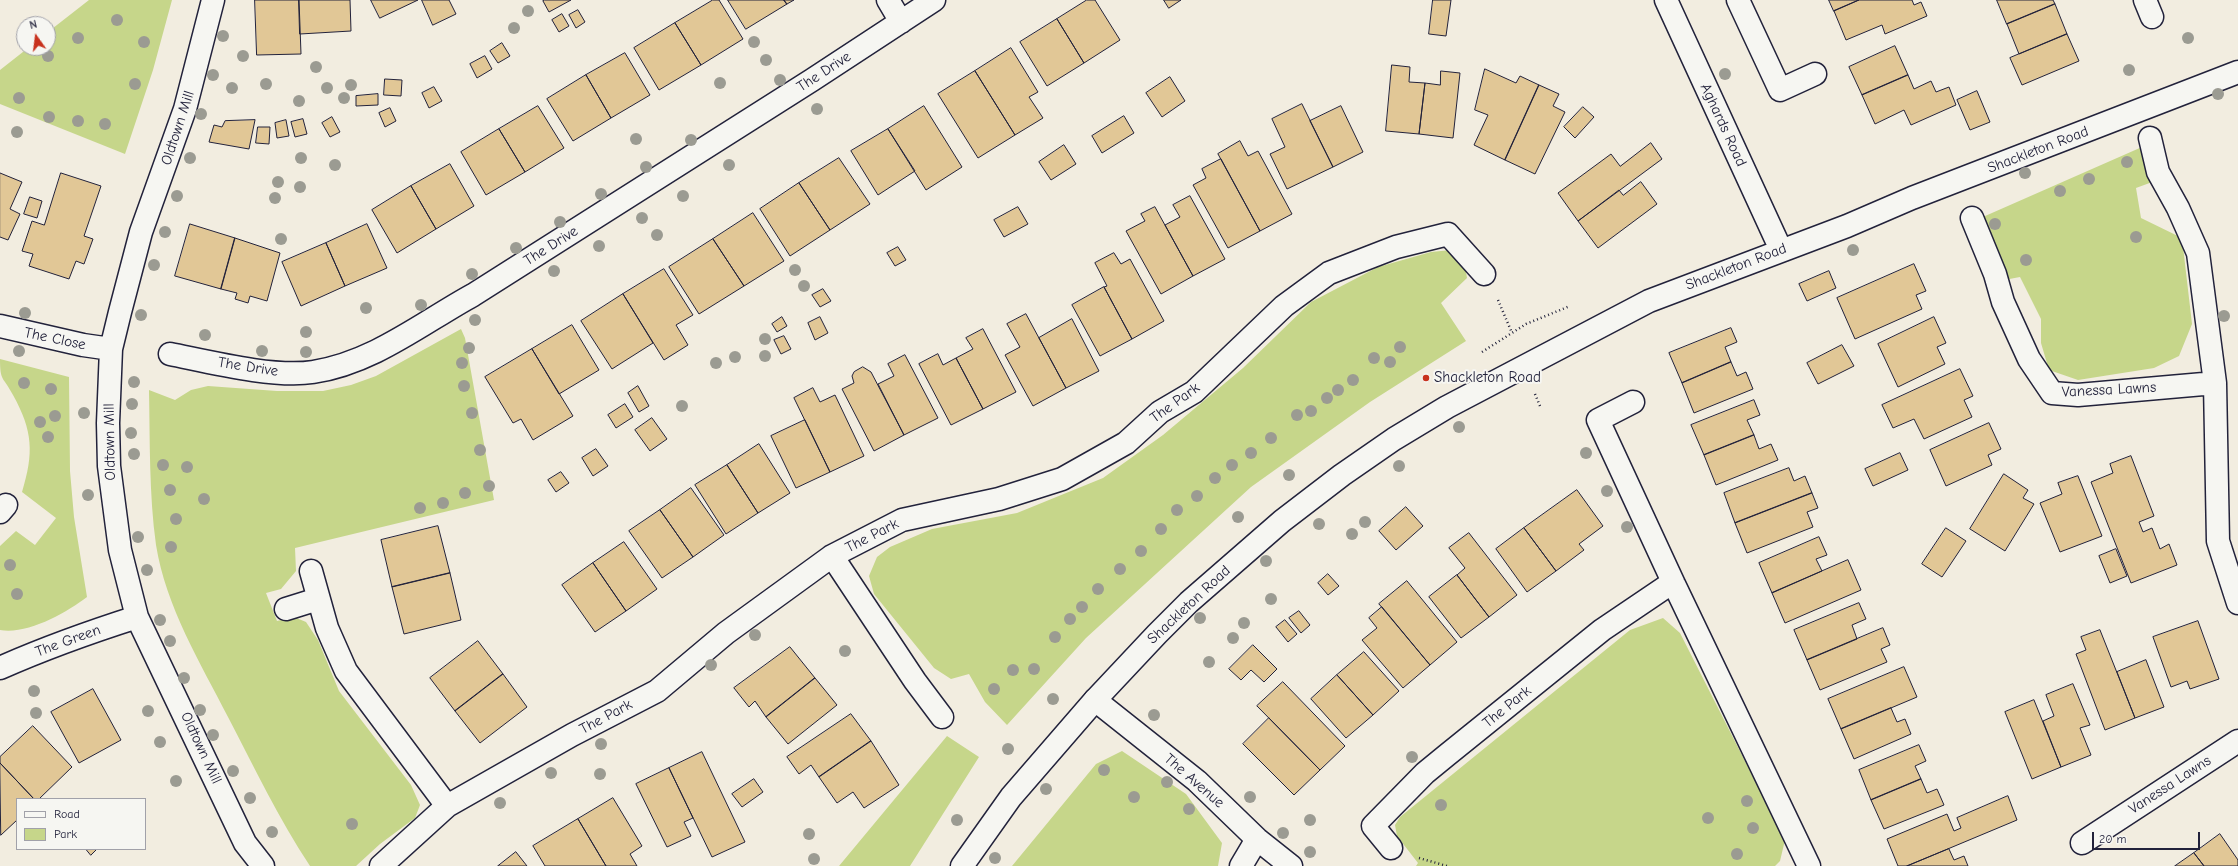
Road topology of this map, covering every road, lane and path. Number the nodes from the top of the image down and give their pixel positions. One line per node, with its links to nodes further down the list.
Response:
1 (213, 0): 15 (street, Oldtown Mill)
2 (888, 0): 6 (street)
3 (934, 0): 6 (street, The Drive)
4 (1666, 0): 11 (street, Aghards Road)
5 (1738, 0): 8 (street)
6 (901, 22): 16 (street, The Drive)
7 (2238, 72): 11 (street, Shackleton Road)
8 (1815, 74)
9 (2150, 138): 17 (street)
10 (1972, 218): 17 (street, Vanessa Lawns)
11 (1781, 250): 31 (street, Shackleton Road)
12 (1484, 274): 14 (path); 23 (street, The Park)
13 (0, 326): 15 (street, The Close)
14 (1512, 333)
15 (111, 349): 29 (street, Oldtown Mill)
16 (170, 354)
17 (2215, 383): 27 (street)
18 (1540, 388): 19 (path)
19 (1534, 392): 20 (path); 22 (path)
20 (1528, 395)
21 (1633, 402): 25 (street)
22 (1540, 406)
23 (832, 556): 32 (street, The Park); 34 (street, The Park)
24 (310, 572): 26 (street)
25 (1673, 582): 37 (street, The Park); 45 (street)
26 (318, 599): 28 (street); 34 (street)
27 (2238, 603)
28 (286, 609)
29 (137, 617): 30 (street, The Green); 39 (street, Oldtown Mill)
30 (0, 668)
31 (1095, 700): 35 (street, The Avenue); 41 (street, Shackleton Road)
32 (942, 717)
33 (2238, 741): 36 (street, Vanessa Lawns)
34 (447, 806): 40 (street, The Park)
35 (1257, 839): 42 (street); 43 (street, The Avenue)
36 (2082, 843)
37 (1391, 848)
38 (1417, 857): 44 (path)
39 (263, 866)
40 (381, 866)
41 (962, 866)
42 (1241, 866)
43 (1291, 866)
44 (1447, 866)
45 (1809, 866)

